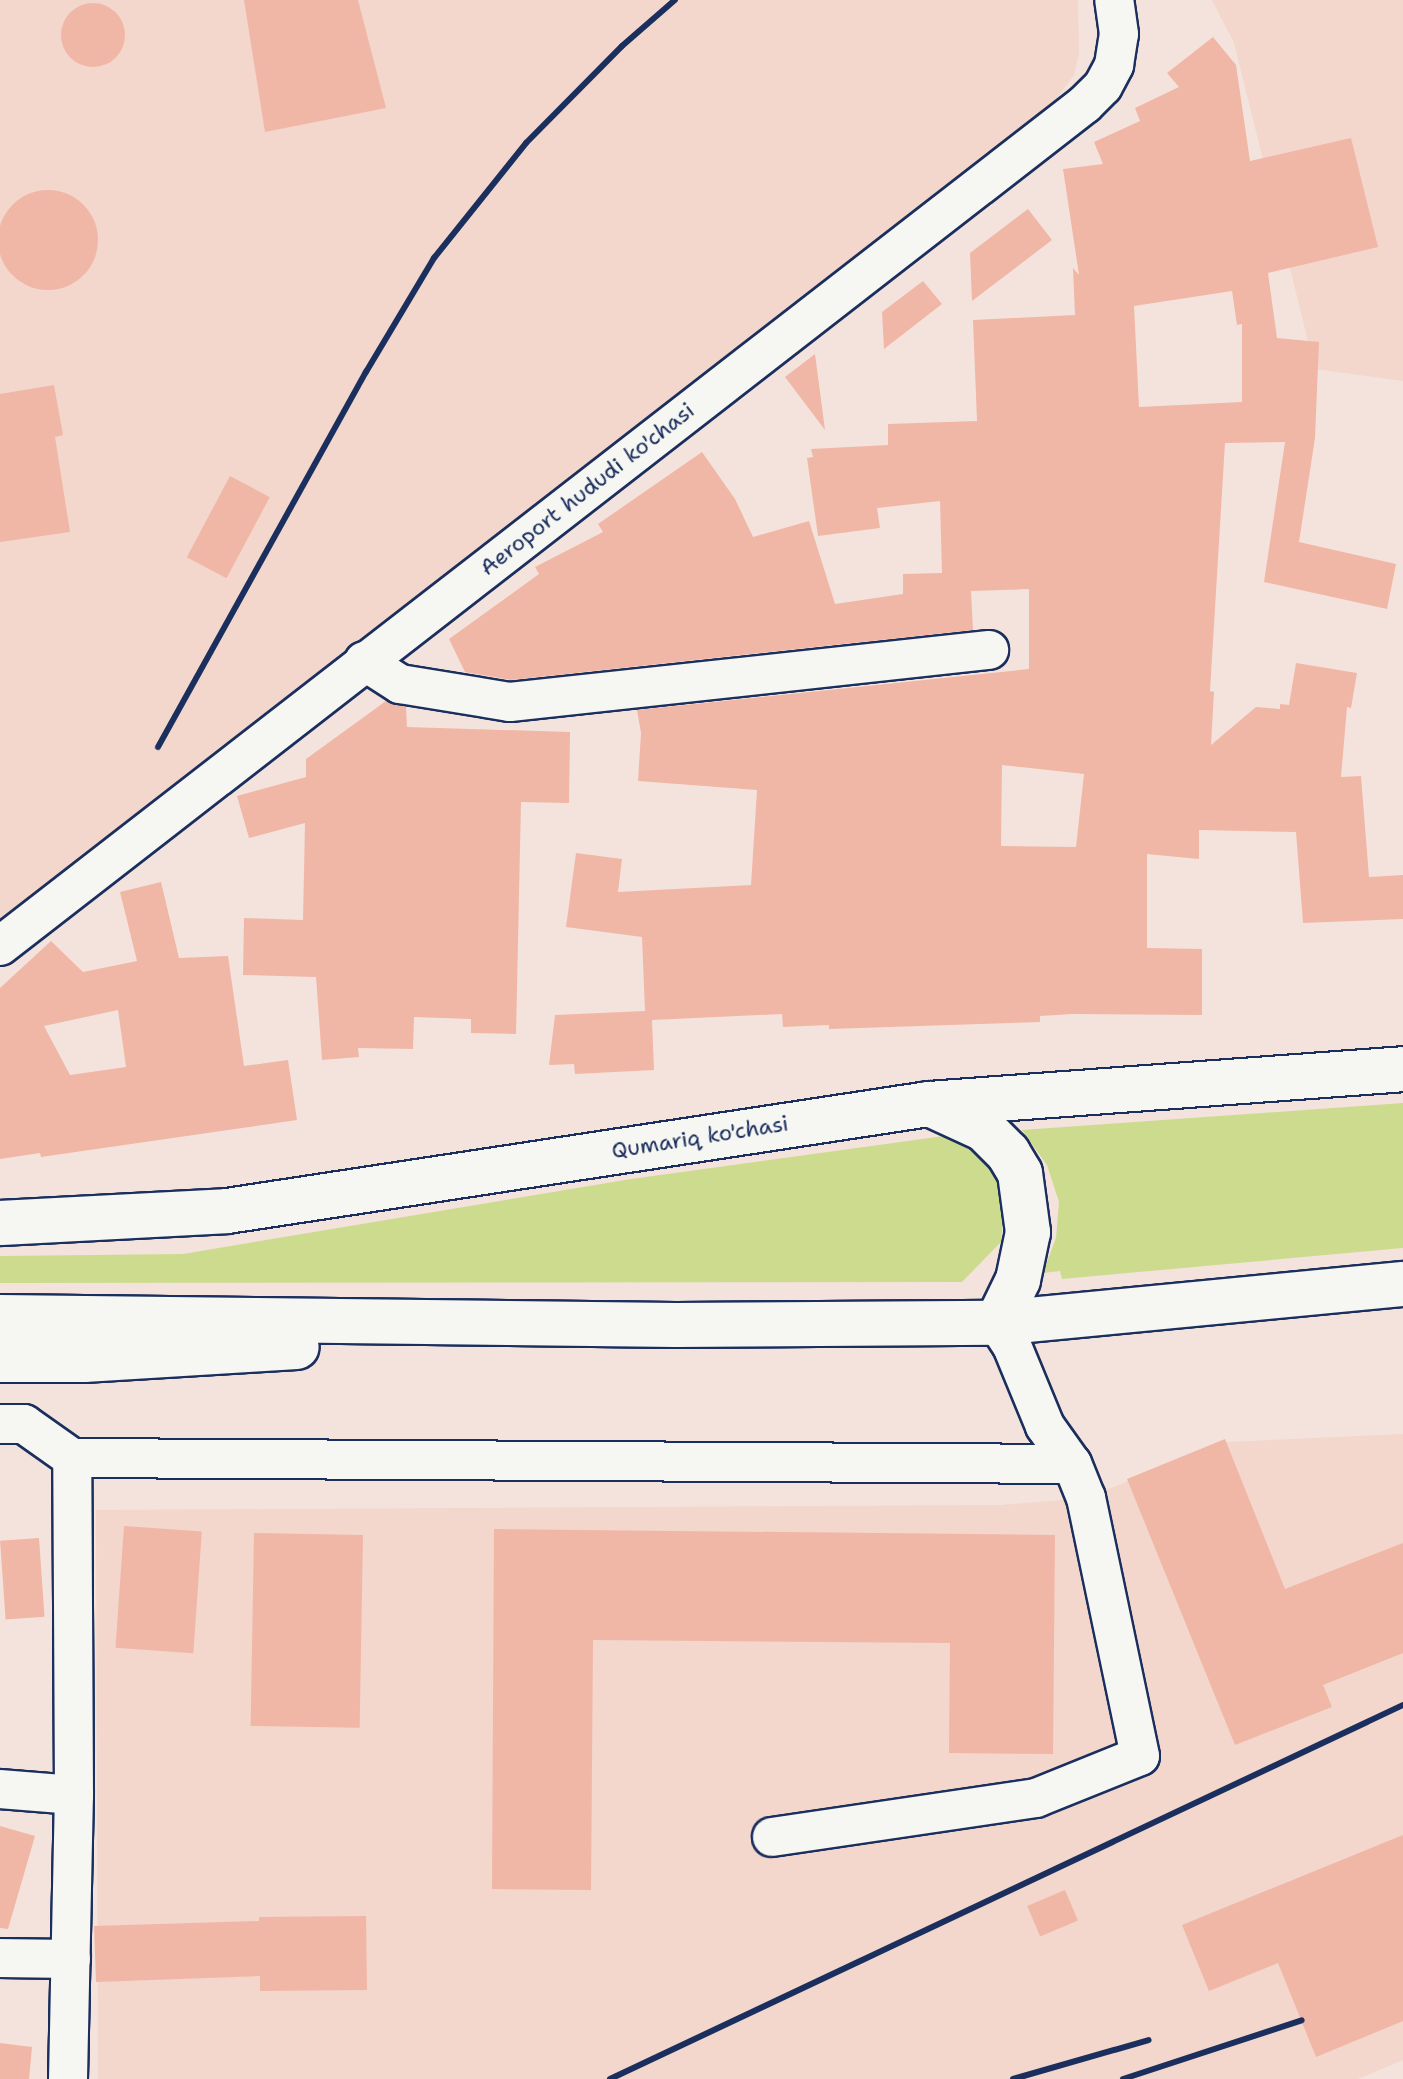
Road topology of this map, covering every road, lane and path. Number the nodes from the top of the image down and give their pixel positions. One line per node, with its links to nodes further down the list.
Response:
1 (1114, 0): 3 (street, Aeroport hududi ko'chasi)
2 (989, 650): 3 (street)
3 (364, 661): 4 (street, Aeroport hududi ko'chasi)
4 (0, 946)
5 (1403, 1069): 6 (main road, Qumariq ko'chasi)
6 (929, 1104): 7 (main road, Qumariq ko'chasi); 10 (main road)
7 (0, 1223)
8 (1403, 1284): 10 (main road)
9 (0, 1317): 11 (main road)
10 (997, 1323): 11 (main road); 14 (street)
11 (676, 1325): 12 (main road)
12 (0, 1360)
13 (0, 1424): 15 (street)
14 (1045, 1426): 16 (street); 17 (street)
15 (72, 1458): 16 (street); 19 (street)
16 (992, 1464): 17 (street)
17 (1072, 1464): 20 (street)
18 (0, 1789): 19 (street)
19 (74, 1795): 22 (street)
20 (772, 1837)
21 (0, 1958): 22 (street)
22 (71, 1959): 23 (street)
23 (68, 2079)

